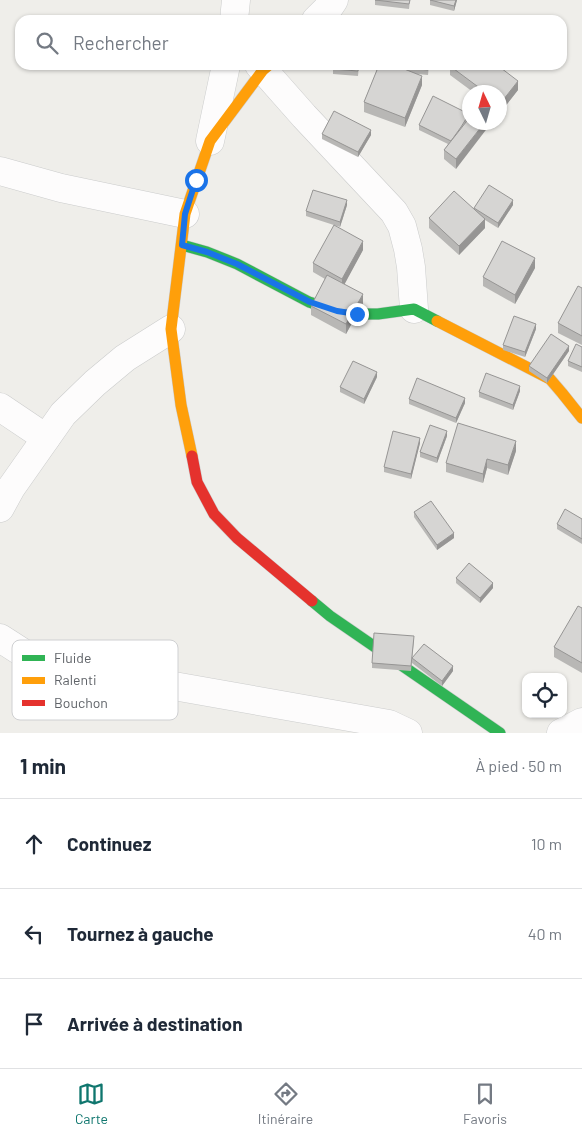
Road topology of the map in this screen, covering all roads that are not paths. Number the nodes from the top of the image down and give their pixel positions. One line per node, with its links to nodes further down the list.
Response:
1 (236, 0): 3 (street)
2 (334, 0): 4 (street)
3 (234, 15)
4 (321, 15)
5 (225, 70): 8 (street)
6 (262, 70): 8 (street)
7 (266, 70): 12 (street)
8 (210, 142): 10 (street)
9 (0, 171): 10 (street)
10 (185, 214): 11 (street)
11 (182, 245): 12 (street); 13 (street)
12 (414, 309): 15 (street)
13 (171, 329): 16 (street); 23 (street)
14 (0, 407): 16 (street)
15 (582, 418)
16 (46, 438): 17 (street)
17 (0, 508)
18 (0, 638): 19 (street)
19 (12, 646)
20 (178, 687): 22 (street)
21 (582, 722): 24 (street)
22 (408, 733)
23 (500, 733)
24 (560, 733)

